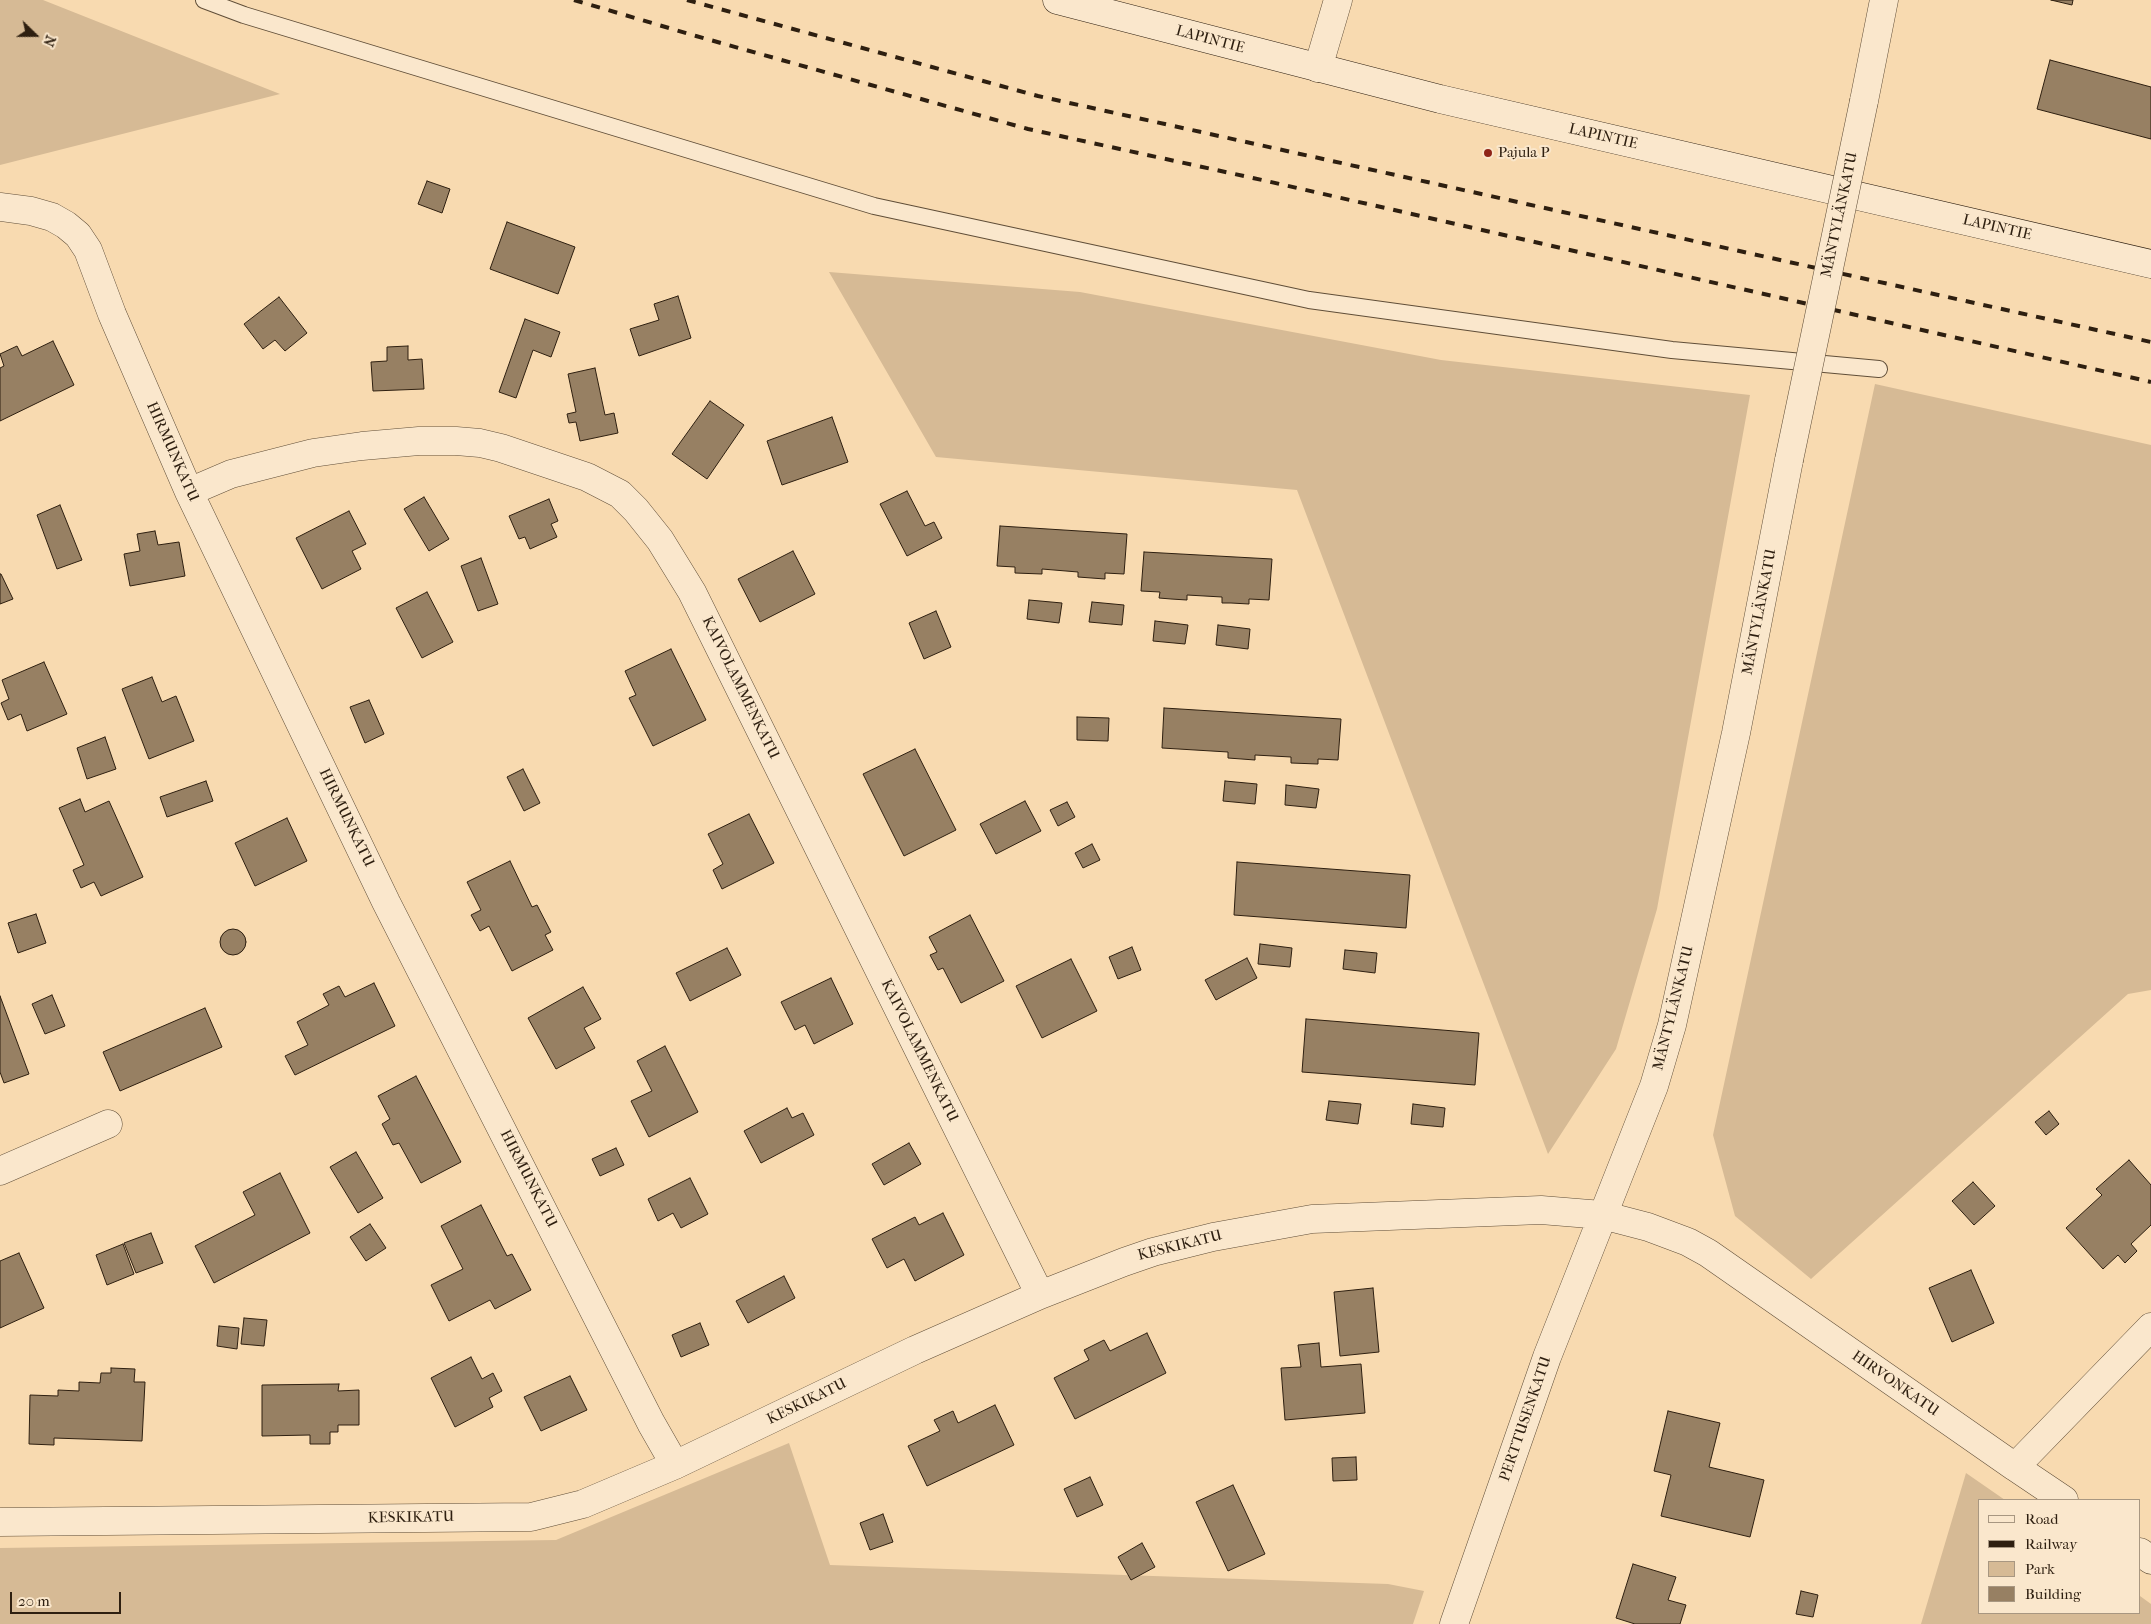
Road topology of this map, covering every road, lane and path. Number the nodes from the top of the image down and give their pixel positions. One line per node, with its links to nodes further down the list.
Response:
1 (204, 0): 8 (lane)
2 (1057, 0): 5 (street, LAPINTIE)
3 (1338, 0): 5 (street)
4 (1884, 0): 12 (street, MÄNTYLÄNKATU, bridge)
5 (1318, 68): 7 (street, LAPINTIE)
6 (0, 207): 9 (street, HIRMUNKATU)
7 (2151, 264)
8 (1879, 369)
9 (189, 492): 13 (street, KAIVOLAMMENKATU); 15 (street, HIRMUNKATU)
10 (108, 1124): 11 (street)
11 (0, 1171)
12 (1602, 1215): 13 (street, KESKIKATU); 16 (street, HIRVONKATU); 19 (street, PERTTUSENKATU)
13 (1040, 1295): 15 (street, KESKIKATU)
14 (2151, 1327): 16 (street)
15 (675, 1465): 18 (street, KESKIKATU)
16 (2015, 1467): 17 (street, HIRVONKATU)
17 (2063, 1499)
18 (0, 1522)
19 (1454, 1624)

